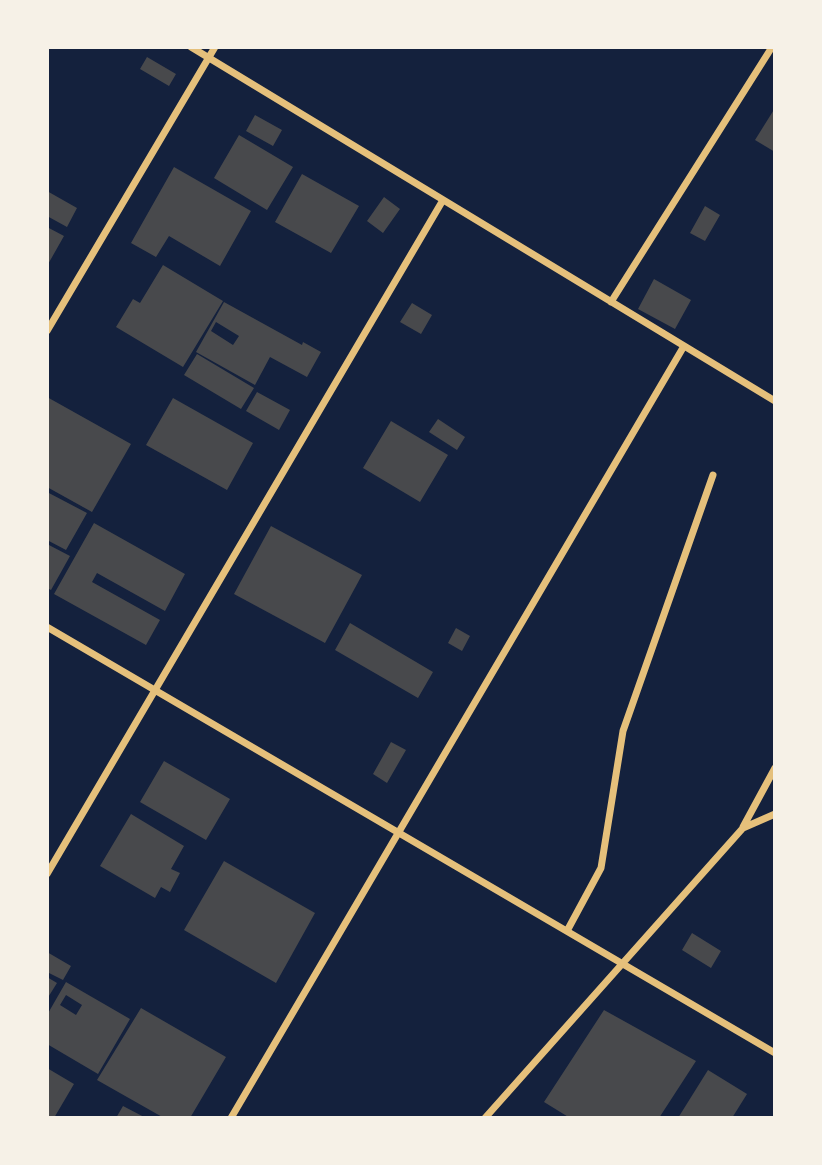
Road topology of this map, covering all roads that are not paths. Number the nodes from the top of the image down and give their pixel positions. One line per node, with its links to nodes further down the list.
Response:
1 (191, 47): 4 (street)
2 (215, 47): 4 (street)
3 (772, 47): 6 (street)
4 (209, 58): 5 (street); 7 (street)
5 (443, 200): 6 (street); 12 (street)
6 (611, 302): 8 (street)
7 (47, 331)
8 (684, 346): 9 (street); 16 (street)
9 (775, 401)
10 (713, 475): 18 (street)
11 (47, 626): 12 (street)
12 (155, 690): 16 (street); 17 (street)
13 (775, 768): 15 (street)
14 (775, 814): 15 (street)
15 (743, 828): 19 (street)
16 (398, 832): 18 (street); 21 (street)
17 (47, 874)
18 (567, 931): 19 (street)
19 (621, 963): 20 (street); 22 (street)
20 (775, 1053)
21 (231, 1118)
22 (485, 1118)

